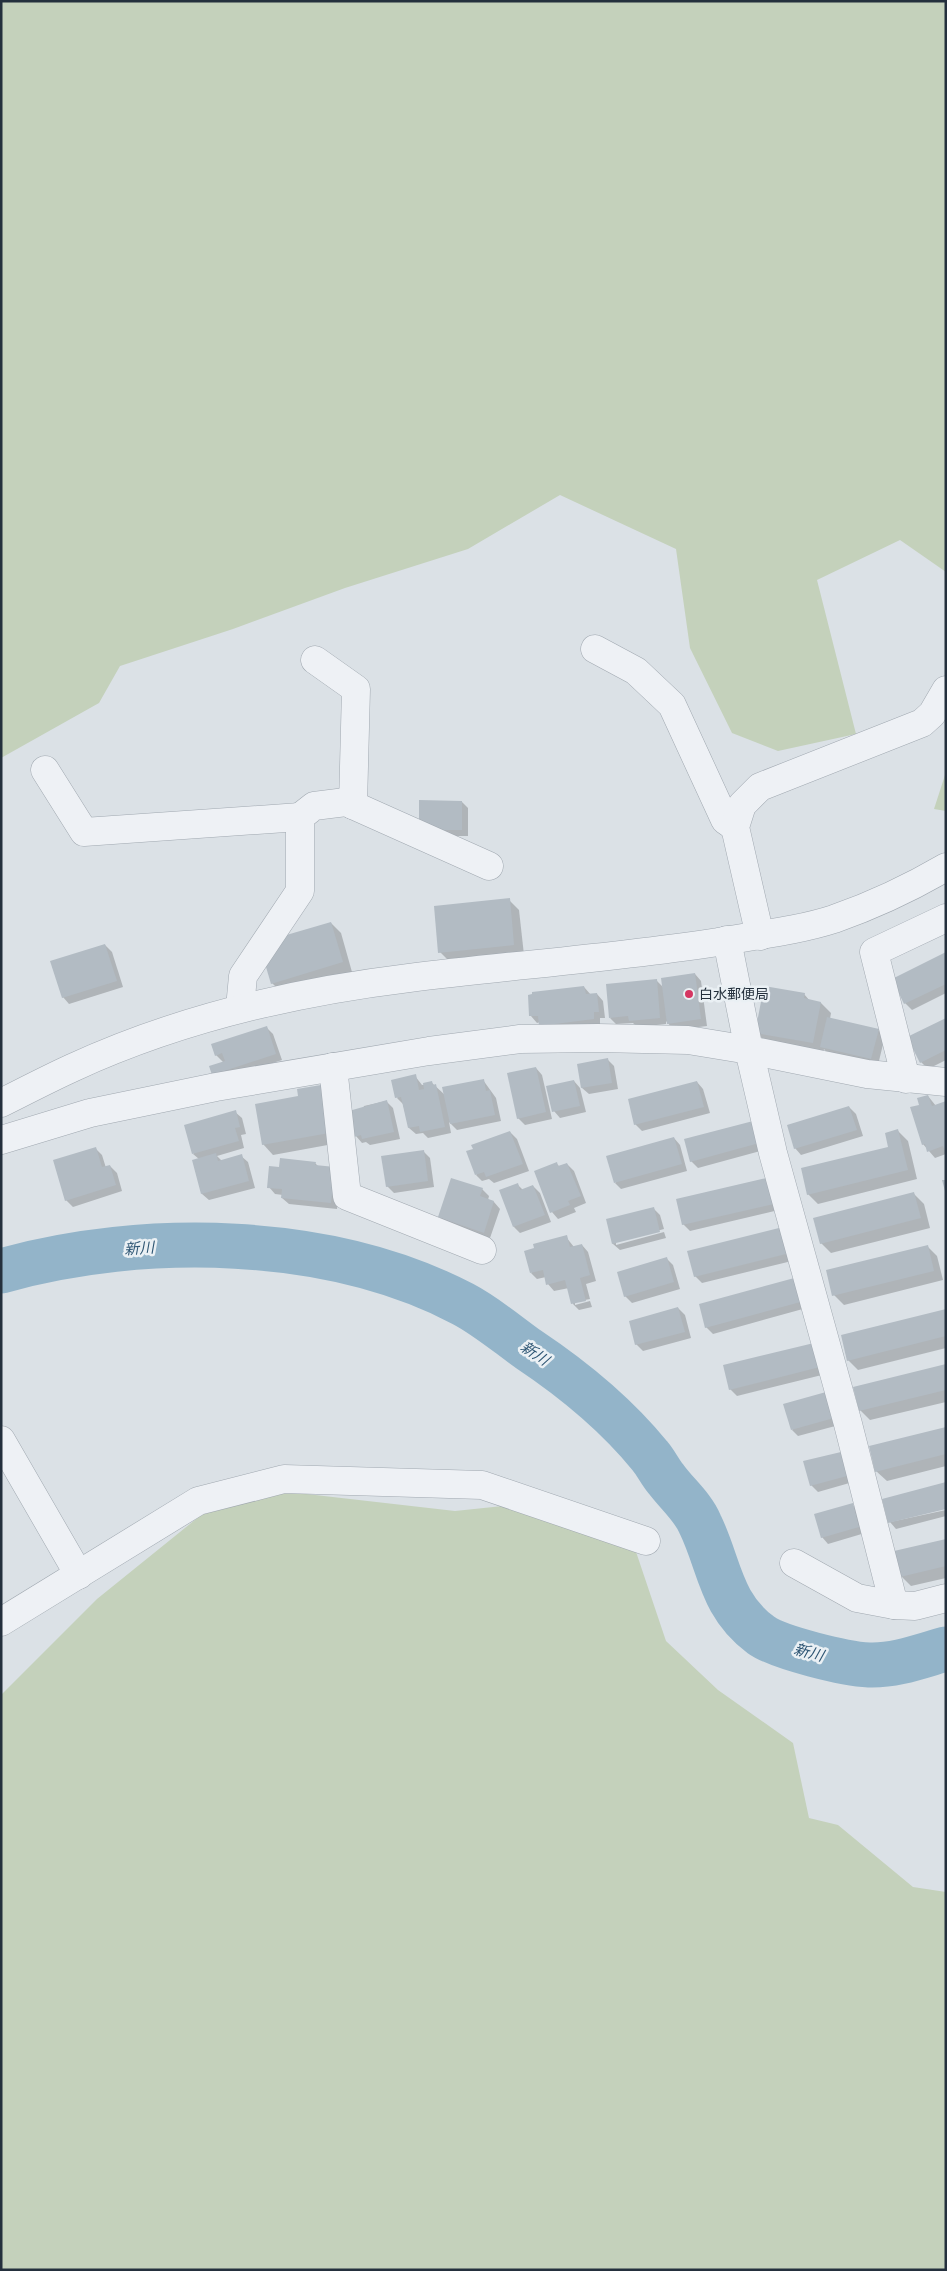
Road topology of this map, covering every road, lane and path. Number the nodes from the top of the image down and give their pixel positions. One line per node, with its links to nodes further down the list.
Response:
1 (595, 649): 7 (street)
2 (315, 660): 5 (street)
3 (946, 690): 7 (street)
4 (45, 770): 6 (street)
5 (353, 805): 6 (street); 8 (street)
6 (300, 816): 13 (street)
7 (735, 828): 11 (street)
8 (489, 866)
9 (946, 867): 11 (street)
10 (946, 918): 16 (street)
11 (760, 936): 12 (street)
12 (727, 940): 13 (street); 14 (street)
13 (240, 1008): 18 (street)
14 (748, 1050): 15 (street); 16 (street); 26 (street)
15 (333, 1067): 19 (street); 20 (street)
16 (906, 1079): 17 (street)
17 (946, 1082)
18 (1, 1103)
19 (1, 1140)
20 (482, 1250)
21 (1, 1440): 24 (street)
22 (646, 1541): 24 (street)
23 (794, 1563): 26 (street)
24 (79, 1574): 27 (street)
25 (946, 1598): 26 (street)
26 (894, 1605)
27 (1, 1622)

